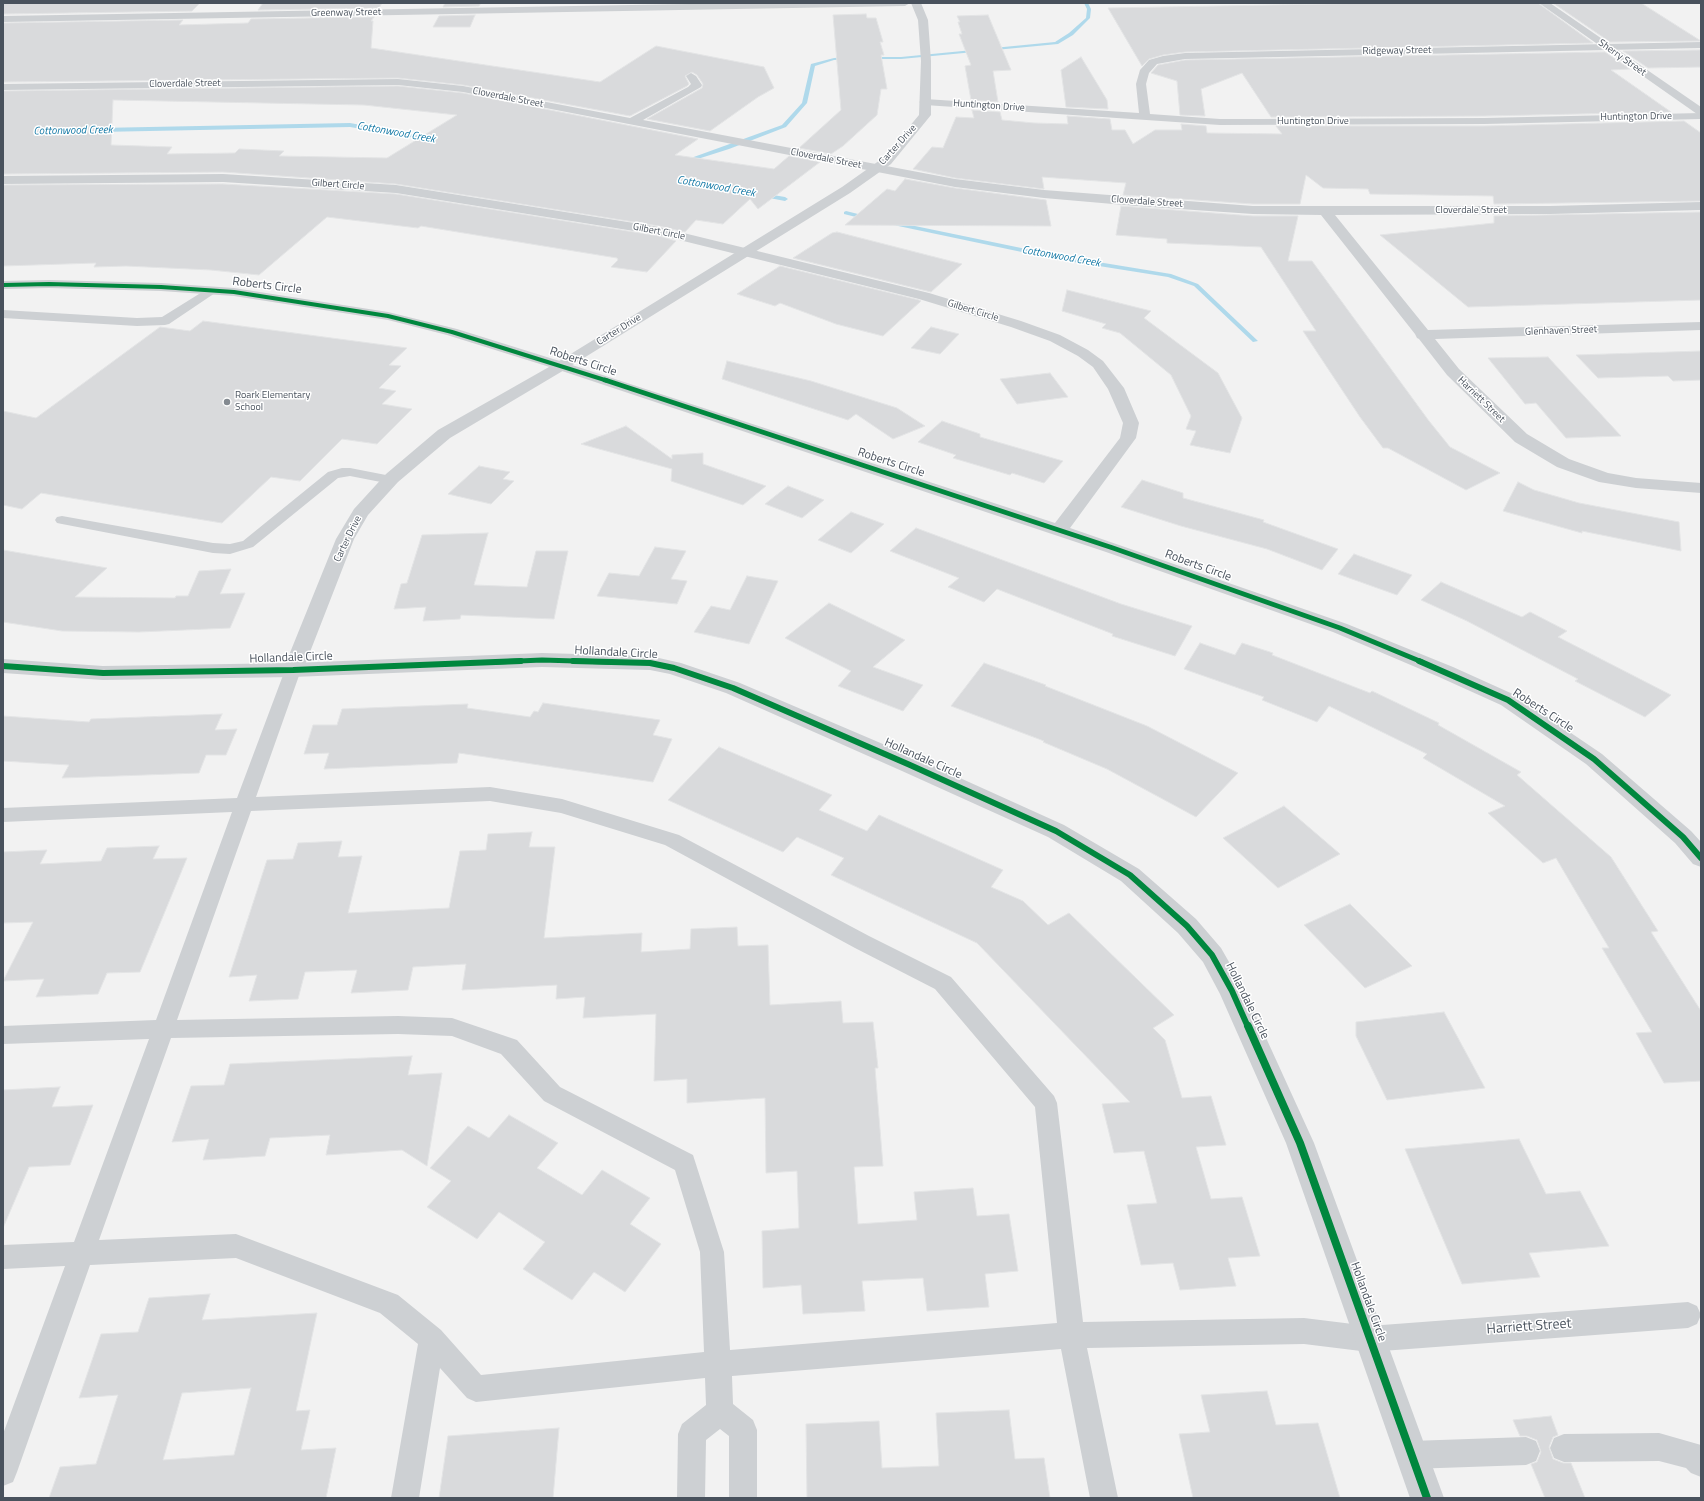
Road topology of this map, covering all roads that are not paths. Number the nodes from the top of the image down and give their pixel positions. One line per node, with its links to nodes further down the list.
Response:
1 (223, 3): 8 (street)
2 (422, 3): 7 (street)
3 (905, 3): 6 (street, Greenway Street)
4 (916, 3): 14 (street, Carter Drive)
5 (1544, 3): 11 (street, Sherry Street)
6 (618, 5): 7 (street, Greenway Street)
7 (417, 12): 8 (street, Greenway Street)
8 (219, 15): 9 (street, Greenway Street)
9 (3, 19)
10 (1701, 45): 11 (street, Ridgeway Street)
11 (1606, 46): 15 (street, Sherry Street); 17 (street, Ridgeway Street)
12 (691, 76): 18 (street)
13 (3, 87): 18 (street, Cloverdale Street)
14 (925, 102): 17 (street, Huntington Drive); 19 (street, Carter Drive)
15 (1701, 112)
16 (1701, 116): 17 (street, Huntington Drive)
17 (1145, 117)
18 (633, 121): 19 (street, Cloverdale Street)
19 (876, 169): 22 (street, Cloverdale Street); 23 (street, Carter Drive)
20 (3, 180): 23 (street, Gilbert Circle)
21 (1701, 206): 22 (street, Cloverdale Street)
22 (1326, 211): 28 (street, Harriett Street)
23 (745, 252): 29 (street, Carter Drive); 33 (street, Gilbert Circle)
24 (3, 285): 25 (street, Roberts Circle)
25 (211, 290): 26 (lane); 29 (street, Roberts Circle)
26 (3, 314)
27 (1701, 326): 28 (street, Glenhaven Street)
28 (1422, 335): 31 (street, Harriett Street)
29 (561, 366): 30 (street, Carter Drive); 33 (street, Roberts Circle)
30 (391, 480): 32 (lane); 35 (street, Carter Drive)
31 (1701, 488)
32 (62, 520)
33 (1059, 530): 38 (street, Roberts Circle)
34 (3, 666): 35 (street, Hollandale Circle)
35 (293, 670): 36 (lane); 45 (street, Hollandale Circle)
36 (244, 805): 37 (lane); 39 (lane); 44 (lane)
37 (3, 815)
38 (1701, 858)
39 (163, 1029): 40 (lane); 41 (lane); 47 (lane)
40 (3, 1035)
41 (82, 1254): 42 (lane); 46 (lane); 53 (lane)
42 (3, 1257)
43 (1688, 1315): 45 (lane, Harriett Street)
44 (1070, 1335): 45 (lane, Harriett Street); 47 (lane, Harriett Street); 57 (lane)
45 (1369, 1338): 51 (street, Hollandale Circle)
46 (432, 1339): 47 (lane, Harriett Street); 54 (lane)
47 (717, 1364): 48 (lane)
48 (720, 1411): 55 (lane); 56 (lane)
49 (1564, 1448): 52 (lane)
50 (1526, 1451): 51 (lane)
51 (1411, 1455): 58 (street, Hollandale Circle)
52 (1701, 1463)
53 (3, 1472)
54 (405, 1498)
55 (691, 1498)
56 (743, 1498)
57 (1104, 1498)
58 (1427, 1498)

